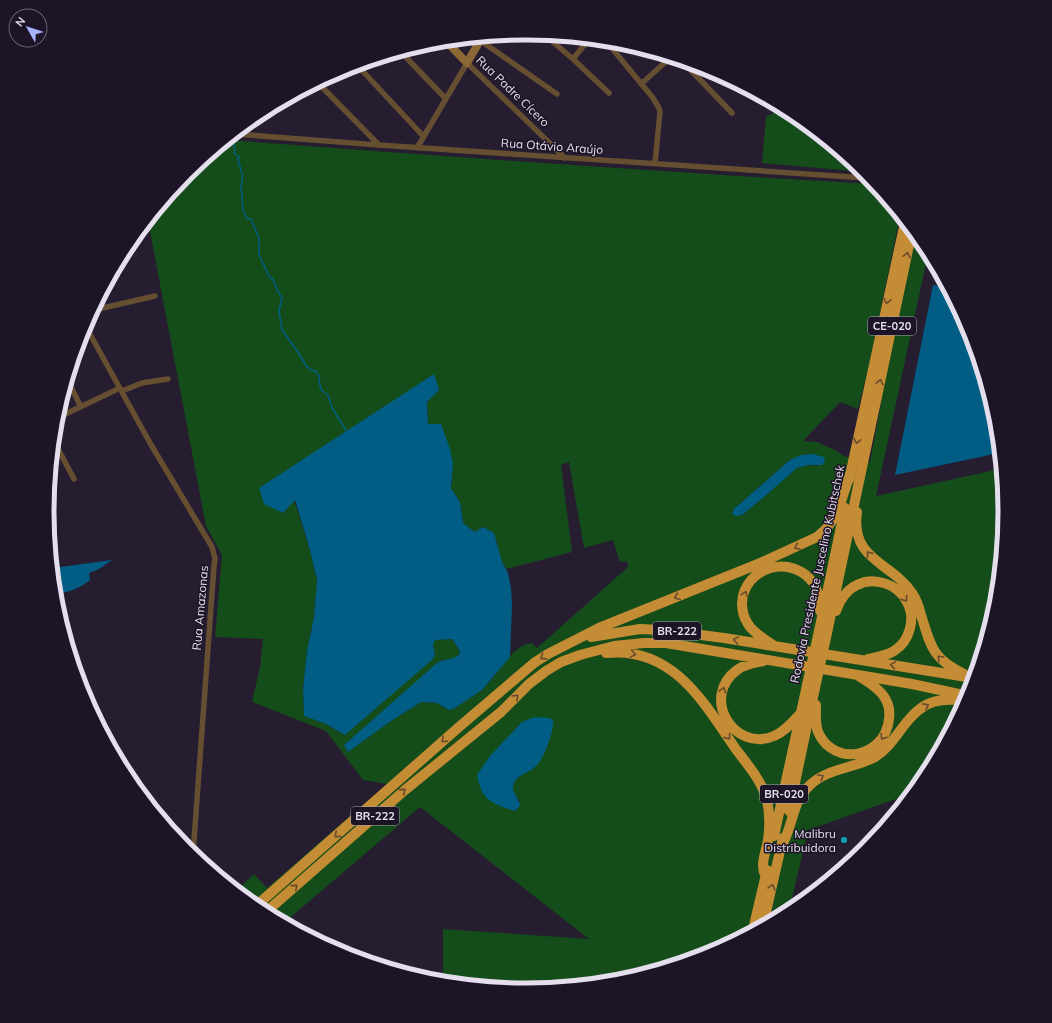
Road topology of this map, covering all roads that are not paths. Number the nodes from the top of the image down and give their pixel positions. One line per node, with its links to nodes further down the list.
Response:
1 (552, 41): 8 (street)
2 (480, 42): 10 (street)
3 (486, 42): 16 (street)
4 (585, 44): 8 (street)
5 (451, 46): 10 (street, Rua Padre Cícero)
6 (611, 48): 13 (street)
7 (405, 56): 17 (street)
8 (573, 59): 15 (street)
9 (666, 61): 13 (street)
10 (467, 63): 17 (street); 23 (street, Rua Padre Cícero)
11 (362, 70): 20 (street)
12 (691, 70): 18 (street)
13 (640, 84): 24 (street)
14 (322, 87): 21 (street)
15 (608, 93)
16 (558, 94)
17 (446, 98): 20 (street)
18 (732, 113)
19 (243, 134): 21 (street, Rua Otávio Araújo)
20 (424, 137): 22 (street)
21 (378, 145): 22 (street, Rua Otávio Araújo)
22 (417, 148): 23 (street, Rua Otávio Araújo)
23 (565, 158): 24 (street, Rua Otávio Araújo)
24 (655, 163): 25 (street, Rua Otávio Araújo)
25 (858, 177)
26 (903, 228): 37 (highway, Rodovia Presidente Juscelino Kubitschek / CE-020, one-way to 37)
27 (910, 239): 39 (highway, Rodovia Presidente Juscelino Kubitschek / CE-020, one-way to 27)
28 (155, 296): 29 (street)
29 (100, 309)
30 (89, 333): 33 (street, Rua Amazonas)
31 (168, 379): 33 (street)
32 (71, 388): 34 (street)
33 (121, 389): 34 (street); 55 (street, Rua Amazonas)
34 (81, 406): 35 (street)
35 (65, 414)
36 (59, 450): 38 (street)
37 (850, 474): 40 (highway, Rodovia Presidente Juscelino Kubitschek / BR-020); 41 (highway, one-way to 41)
38 (74, 479)
39 (858, 486): 40 (highway, Rodovia Presidente Juscelino Kubitschek / BR-020); 48 (highway, one-way to 39)
40 (824, 629): 42 (highway, one-way to 40); 45 (highway, one-way to 45); 50 (highway, Rodovia Presidente Juscelino Kubitschek / BR-020, bridge)
41 (578, 640): 42 (highway, BR-222, one-way to 41); 46 (highway); 57 (highway, BR-222, one-way to 57)
42 (775, 646): 45 (highway, BR-222)
43 (580, 655): 44 (highway, BR-222); 46 (highway, BR-222); 56 (highway, one-way to 56)
44 (767, 660): 47 (highway); 53 (highway, one-way to 44)
45 (860, 660): 49 (highway, one-way to 45)
46 (546, 671): 58 (highway, BR-222, one-way to 46)
47 (854, 674): 50 (highway, one-way to 50); 51 (highway)
48 (968, 675)
49 (967, 677)
50 (812, 688): 53 (highway, Rodovia Presidente Juscelino Kubitschek / BR-020); 54 (highway, Rodovia Presidente Juscelino Kubitschek / BR-020)
51 (961, 694)
52 (958, 700): 54 (highway, one-way to 52)
53 (802, 712): 56 (highway, Rodovia Presidente Juscelino Kubitschek / BR-020)
54 (782, 844): 59 (highway, Rodovia Presidente Juscelino Kubitschek / BR-020, one-way to 54)
55 (194, 846)
56 (765, 875): 60 (highway, Rodovia Presidente Juscelino Kubitschek / BR-020)
57 (261, 902)
58 (271, 908)
59 (765, 918)
60 (754, 924)

